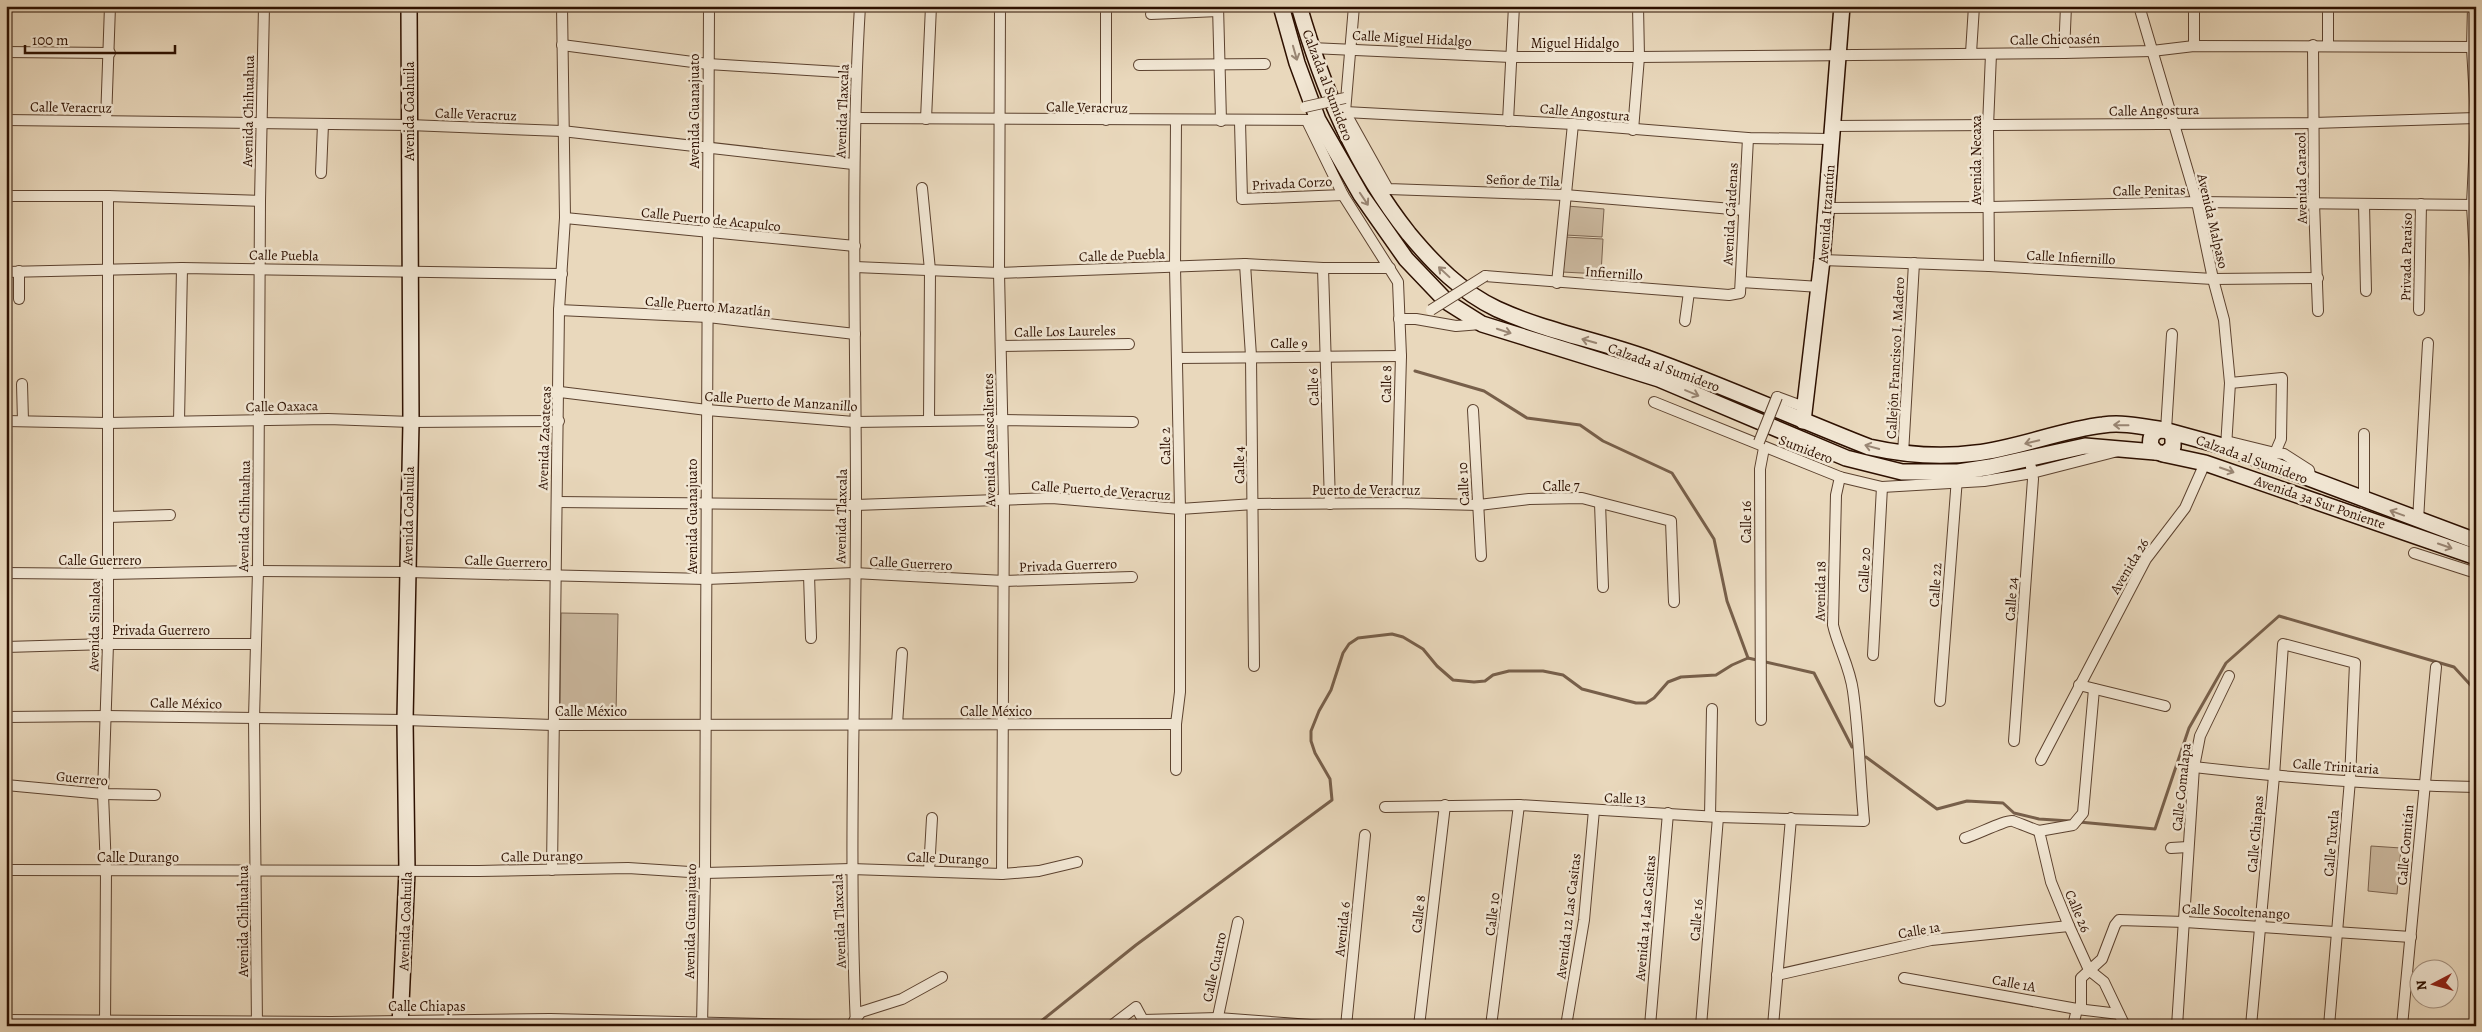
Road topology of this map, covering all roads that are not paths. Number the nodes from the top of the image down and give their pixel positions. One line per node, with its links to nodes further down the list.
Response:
1 (110, 6): 33 (street)
2 (264, 6): 60 (street, Avenida Chihuahua)
3 (409, 6): 64 (main road, Avenida Coahuila)
4 (562, 6): 24 (street, Avenida Zacatecas)
5 (709, 6): 41 (street, Avenida Guanajuato)
6 (860, 6): 44 (street, Avenida Tlaxcala)
7 (931, 6): 49 (street)
8 (1000, 6): 51 (street, Avenida Aguascalientes)
9 (1106, 6): 52 (street)
10 (1281, 6): 56 (main road, Calzada al Sumidero, one-way to 56)
11 (1299, 6): 28 (main road, Calzada al Sumidero)
12 (1354, 6): 30 (street)
13 (1514, 6): 38 (street)
14 (1638, 6): 39 (street)
15 (1842, 6): 37 (main road, Avenida Itzantún)
16 (1974, 6): 34 (street)
17 (2066, 6): 35 (street)
18 (2139, 6): 31 (street, Avenida Malpaso)
19 (2194, 6): 26 (street)
20 (2328, 6): 25 (street)
21 (2473, 6): 29 (street)
22 (1218, 9): 23 (street); 40 (street)
23 (1151, 14)
24 (562, 45): 41 (street); 67 (street, Avenida Zacatecas)
25 (2328, 45): 27 (street, Calle Chicoasén); 29 (street, Calle Chicoasén)
26 (2194, 46): 27 (street, Calle Chicoasén); 31 (street, Calle Chicoasén)
27 (2313, 46): 59 (street, Avenida Caracol)
28 (1311, 48): 30 (street, Calle Miguel Hidalgo); 46 (main road, Calzada al Sumidero)
29 (2474, 48): 48 (street)
30 (1351, 49): 38 (street, Calle Miguel Hidalgo); 45 (street)
31 (2152, 51): 35 (street, Calle Chicoasén); 63 (street, Avenida Malpaso)
32 (6, 52): 33 (street)
33 (110, 53): 53 (street)
34 (1972, 53): 36 (street, Calle Chicoasén); 37 (street, Calle Chicoasén)
35 (2064, 53): 36 (street, Calle Chicoasén)
36 (1991, 54): 65 (street, Avenida Necaxa)
37 (1837, 56): 39 (street, Calle Chicoasén); 68 (main road, Avenida Itzantún)
38 (1511, 57): 39 (street, Miguel Hidalgo); 57 (street)
39 (1638, 57): 66 (street)
40 (1220, 63): 42 (street); 43 (street); 55 (street)
41 (708, 64): 44 (street); 70 (street, Avenida Guanajuato)
42 (1265, 64)
43 (1139, 65)
44 (856, 73): 47 (street, Avenida Tlaxcala)
45 (1345, 98): 46 (street); 56 (street, bridge)
46 (1341, 114): 57 (street, Calle Angostura); 75 (street, Señor de Tila); 140 (main road, Calzada al Sumidero, one-way to 46)
47 (856, 118): 49 (street, Calle Veracruz); 71 (street, Avenida Tlaxcala)
48 (2476, 118): 59 (street, Calle Angostura); 83 (street)
49 (926, 119): 51 (street, Calle Veracruz)
50 (6, 120): 53 (street, Calle Veracruz)
51 (998, 120): 52 (street, Calle Veracruz); 105 (street, Avenida Aguascalientes)
52 (1106, 120): 54 (street, Calle Veracruz)
53 (106, 121): 60 (street, Calle Veracruz)
54 (1176, 121): 55 (street, Calle Veracruz); 95 (street, Calle 2)
55 (1220, 121): 58 (street, Calle Veracruz)
56 (1309, 121): 58 (street, Calle Veracruz); 74 (street, Calle 8); 124 (main road, Calzada al Sumidero, one-way to 124)
57 (1508, 121): 62 (street, Calle Angostura)
58 (1240, 122): 74 (street, Privada Corzo)
59 (2314, 122): 63 (street, Calle Angostura); 80 (street, Avenida Caracol)
60 (261, 124): 61 (street, Calle Veracruz); 78 (street, Avenida Chihuahua)
61 (323, 124): 64 (street, Calle Veracruz); 72 (street)
62 (1573, 124): 66 (street, Calle Angostura); 75 (street)
63 (2173, 124): 65 (street, Calle Angostura); 79 (street, Avenida Malpaso)
64 (409, 125): 67 (street, Calle Veracruz); 104 (main road, Avenida Coahuila)
65 (1988, 126): 68 (street, Calle Angostura); 84 (street, Avenida Necaxa)
66 (1632, 130): 69 (street, Calle Angostura)
67 (562, 131): 70 (street, Calle Veracruz); 87 (street, Avenida Zacatecas)
68 (1832, 132): 69 (street, Calle Angostura); 85 (main road, Avenida Itzantún)
69 (1748, 138): 86 (street, Avenida Cárdenas)
70 (708, 147): 71 (street, Calle Veracruz); 88 (street, Avenida Guanajuato)
71 (853, 164): 89 (street, Avenida Tlaxcala)
72 (321, 173)
73 (922, 188): 101 (street)
74 (1342, 195): 99 (street, Calle 8)
75 (1565, 195): 86 (street, Señor de Tila); 111 (street)
76 (6, 196): 77 (street)
77 (108, 196): 78 (street); 100 (street, Avenida Sinaloa)
78 (260, 201): 97 (street, Avenida Chihuahua)
79 (2197, 202): 80 (street, Calle Penitas); 84 (street, Calle Penitas); 109 (street, Avenida Malpaso)
80 (2314, 203): 81 (street, Calle Penitas); 108 (street, Avenida Caracol)
81 (2364, 204): 82 (street, Calle Penitas); 113 (street)
82 (2421, 204): 83 (street, Calle Penitas); 118 (street, Privada Paraíso)
83 (2474, 205): 107 (street)
84 (1990, 207): 85 (street, Calle Penitas); 93 (street, Avenida Necaxa)
85 (1827, 208): 90 (main road, Avenida Itzantún)
86 (1744, 210): 110 (street, Avenida Cárdenas)
87 (564, 218): 88 (street, Calle Puerto de Acapulco); 106 (street, Avenida Zacatecas)
88 (707, 233): 89 (street, Calle Puerto de Acapulco); 120 (street, Avenida Guanajuato)
89 (855, 246): 94 (street, Avenida Tlaxcala)
90 (1822, 260): 91 (street, Calle Infiernillo); 112 (main road, Avenida Itzantún)
91 (1914, 263): 93 (street, Calle Infiernillo); 160 (street, Callejón Francisco I. Madero)
92 (1245, 264): 95 (street, Calle de Puebla); 98 (street, Calle de Puebla); 130 (street, Calle 4)
93 (1989, 266): 109 (street, Calle Infiernillo)
94 (855, 267): 101 (street, Calle de Puebla); 125 (street, Avenida Tlaxcala)
95 (1175, 267): 105 (street, Calle de Puebla); 133 (street, Calle 2)
96 (182, 268): 97 (street, Calle Puebla); 100 (street, Calle Puebla); 145 (street)
97 (260, 268): 104 (street, Calle Puebla); 141 (street, Avenida Chihuahua)
98 (1323, 268): 99 (street, Calle de Puebla); 132 (street, Calle 6)
99 (1390, 268): 122 (street, Calle 8)
100 (109, 270): 102 (street, Calle Puebla); 151 (street, Avenida Sinaloa)
101 (930, 270): 105 (street, Calle de Puebla); 147 (street)
102 (19, 271): 103 (street, Calle Puebla); 116 (street)
103 (6, 272)
104 (409, 272): 106 (street, Calle Puebla); 148 (main road, Avenida Coahuila)
105 (999, 273): 129 (street, Avenida Aguascalientes)
106 (562, 274): 117 (street, Avenida Zacatecas)
107 (2476, 277)
108 (2318, 278): 109 (street, Calle Infiernillo); 119 (street, Avenida Caracol)
109 (2212, 279): 134 (street, Avenida Malpaso)
110 (1741, 282): 112 (street); 115 (street, Avenida Cárdenas)
111 (1557, 283): 114 (street, Infiernillo); 121 (street, Infiernillo, bridge)
112 (1820, 287): 140 (main road, Avenida Itzantún)
113 (2366, 291)
114 (1689, 292): 115 (street, Infiernillo); 123 (street)
115 (1740, 293)
116 (19, 299)
117 (559, 310): 120 (street, Calle Puerto Mazatlán); 136 (street, Avenida Zacatecas)
118 (2419, 310)
119 (2318, 311)
120 (708, 317): 125 (street, Calle Puerto Mazatlán); 138 (street, Avenida Guanajuato)
121 (1416, 318): 122 (street); 124 (street)
122 (1399, 319): 131 (street, Calle 8)
123 (1686, 321)
124 (1482, 324): 164 (main road, Calzada al Sumidero, one-way to 164)
125 (855, 334): 149 (street, Avenida Tlaxcala)
126 (2172, 334): 152 (street)
127 (2428, 343): 180 (street)
128 (1129, 344): 129 (street, Calle Los Laureles)
129 (1000, 346): 142 (street, Avenida Aguascalientes)
130 (1251, 356): 132 (street, Calle 9); 133 (street, Calle 9); 173 (street, Calle 4)
131 (1401, 356): 132 (street, Calle 9); 170 (street, Calle 8)
132 (1326, 357): 174 (street, Calle 6)
133 (1177, 358): 177 (street, Calle 2)
134 (2230, 383): 154 (street, Avenida Malpaso); 159 (street)
135 (22, 384): 144 (street)
136 (560, 392): 138 (street, Calle Puerto de Manzanillo); 146 (street, Avenida Zacatecas)
137 (1654, 402): 155 (street, Sumidero)
138 (707, 410): 149 (street, Calle Puerto de Manzanillo); 171 (street, Avenida Guanajuato)
139 (1473, 410): 176 (street, Calle 10)
140 (1804, 414): 155 (street, Calle 16, bridge); 160 (main road, Calzada al Sumidero, one-way to 140)
141 (259, 420): 145 (street, Calle Oaxaca); 148 (street, Calle Oaxaca); 185 (street, Avenida Chihuahua)
142 (1002, 420): 147 (street, Calle Puerto de Manzanillo); 150 (street, Calle Puerto de Manzanillo); 167 (street, Avenida Aguascalientes)
143 (6, 421): 144 (street, Calle Oaxaca)
144 (23, 421): 151 (street, Calle Oaxaca)
145 (179, 421): 151 (street, Calle Oaxaca)
146 (559, 421): 148 (street, Calle Oaxaca); 169 (street, Avenida Zacatecas)
147 (929, 421): 149 (street, Calle Puerto de Manzanillo)
148 (411, 422): 186 (main road, Avenida Coahuila)
149 (854, 422): 175 (street, Avenida Tlaxcala)
150 (1133, 422)
151 (107, 423): 179 (street, Avenida Sinaloa)
152 (2166, 430): 154 (main road, Calzada al Sumidero); 158 (main road); 160 (main road, Calzada al Sumidero, one-way to 160)
153 (2364, 434): 168 (street)
154 (2226, 444): 159 (street); 165 (main road, Calzada al Sumidero)
155 (1761, 445): 163 (street, Sumidero); 217 (street, Calle 16)
156 (2084, 446): 157 (main road, Avenida 3a Sur Poniente); 162 (main road, Calzada al Sumidero)
157 (2126, 448): 158 (main road, Avenida 3a Sur Poniente); 162 (street)
158 (2159, 453): 161 (main road, Avenida 3a Sur Poniente)
159 (2275, 453): 165 (street)
160 (1903, 454)
161 (2206, 463): 184 (main road, Avenida 3a Sur Poniente, one-way to 184); 208 (street, Avenida 26)
162 (2031, 466): 164 (main road, Calzada al Sumidero); 224 (street, Calle 24)
163 (1840, 477): 166 (street, Sumidero); 243 (street, Avenida 18)
164 (1957, 478): 166 (street, Sumidero); 210 (street, Calle 22)
165 (2311, 480): 168 (main road, Calzada al Sumidero)
166 (1882, 487): 203 (street, Calle 20)
167 (1004, 499): 175 (street, Calle Puerto de Veracruz); 177 (street, Calle Puerto de Veracruz); 195 (street, Avenida Aguascalientes)
168 (2364, 501): 180 (main road, Calzada al Sumidero, one-way to 168)
169 (556, 502): 171 (street, Calle Puerto de Veracruz); 192 (street, Avenida Zacatecas)
170 (1397, 502): 174 (street, Puerto de Veracruz); 176 (street, Puerto de Veracruz)
171 (706, 503): 175 (street, Calle Puerto de Veracruz); 194 (street, Avenida Guanajuato)
172 (1600, 503): 176 (street, Calle 7); 196 (street); 197 (street, Calle 7)
173 (1254, 504): 174 (street, Puerto de Veracruz); 177 (street, Calle Puerto de Veracruz); 205 (street, Calle 4)
174 (1330, 504)
175 (856, 505): 188 (street, Avenida Tlaxcala)
176 (1478, 505): 183 (street, Calle 10)
177 (1180, 510): 222 (street, Calle 2)
178 (170, 515): 179 (street)
179 (108, 517): 190 (street, Avenida Sinaloa)
180 (2418, 521): 181 (main road, Calzada al Sumidero)
181 (2476, 541)
182 (2414, 553): 189 (street)
183 (1481, 556)
184 (2476, 556)
185 (258, 571): 186 (street, Calle Guerrero); 190 (street, Calle Guerrero); 200 (street, Avenida Chihuahua)
186 (407, 572): 192 (street, Calle Guerrero); 216 (main road, Avenida Coahuila)
187 (6, 573): 190 (street, Calle Guerrero)
188 (854, 573): 191 (street, Calle Guerrero); 195 (street, Calle Guerrero); 219 (street, Avenida Tlaxcala)
189 (2476, 573)
190 (108, 574): 199 (street, Avenida Sinaloa)
191 (809, 575): 194 (street, Calle Guerrero); 198 (street)
192 (555, 577): 194 (street, Calle Guerrero); 223 (street, Avenida Zacatecas)
193 (1132, 577): 195 (street, Privada Guerrero)
194 (706, 579): 218 (street, Avenida Guanajuato)
195 (1004, 581): 221 (street, Avenida Aguascalientes)
196 (1603, 587)
197 (1674, 602)
198 (811, 638)
199 (108, 644): 200 (street, Privada Guerrero); 201 (street, Privada Guerrero); 213 (street, Avenida Sinaloa)
200 (256, 644): 215 (street, Avenida Chihuahua)
201 (6, 647)
202 (902, 653): 220 (street)
203 (1873, 655)
204 (2355, 663): 228 (street, Calle Chiapas); 229 (street, Calle Tuxtla)
205 (1254, 666)
206 (2436, 667): 231 (street, Calle Comitán)
207 (2229, 676): 226 (street, Calle Comalapa)
208 (2079, 685): 209 (street); 225 (street, Avenida 26)
209 (2094, 689): 211 (street); 244 (street)
210 (1940, 701)
211 (2165, 706)
212 (1712, 709): 240 (street, Calle 16)
213 (106, 716): 214 (street, Calle México); 215 (street, Calle México); 233 (street, Avenida Sinaloa)
214 (6, 718)
215 (254, 718): 216 (street, Calle México); 254 (street, Avenida Chihuahua)
216 (405, 720): 223 (street, Calle México); 255 (main road, Avenida Coahuila)
217 (1761, 720)
218 (705, 724): 219 (street, Calle México); 223 (street, Calle México); 257 (street, Avenida Guanajuato)
219 (853, 724): 220 (street, Calle México); 250 (street, Avenida Tlaxcala)
220 (897, 724): 221 (street, Calle México)
221 (1002, 724): 222 (street, Calle México); 258 (street, Avenida Aguascalientes)
222 (1176, 724): 227 (street, Calle 2)
223 (553, 725): 253 (street, Avenida Zacatecas)
224 (2014, 741)
225 (2041, 760)
226 (2194, 767): 228 (street, Calle Trinitaria); 247 (street, Calle Comalapa)
227 (1176, 770)
228 (2274, 776): 229 (street, Calle Trinitaria); 262 (street, Calle Chiapas)
229 (2350, 780): 231 (street, Calle Trinitaria); 263 (street, Calle Tuxtla)
230 (6, 785): 233 (street, Guerrero)
231 (2424, 786): 232 (street, Calle Trinitaria); 264 (street, Calle Comitán)
232 (2476, 787)
233 (103, 794): 234 (street, Guerrero); 252 (street, Avenida Sinaloa)
234 (155, 796)
235 (1445, 805): 236 (street, Calle 13); 237 (street, Calle 13); 284 (street, Calle 8)
236 (1519, 805): 238 (street, Calle 13); 285 (street, Calle 10)
237 (1385, 807)
238 (1594, 810): 239 (street, Calle 13); 286 (street, Avenida 12 Las Casitas)
239 (1668, 813): 240 (street, Calle 13); 287 (street, Avenida 14 Las Casitas)
240 (1714, 816): 242 (street, Calle 13); 288 (street, Calle 16)
241 (932, 818): 256 (street)
242 (1791, 818): 243 (street, Calle 13); 266 (street)
243 (1864, 822)
244 (2039, 831): 246 (street); 261 (street, Calle 26)
245 (1365, 835): 283 (street, Avenida 6)
246 (1965, 838)
247 (2188, 847): 248 (street); 260 (street, Calle Comalapa)
248 (2171, 848)
249 (1077, 862): 258 (street, Calle Durango)
250 (851, 869): 256 (street, Calle Durango); 257 (street, Calle Durango); 280 (street, Avenida Tlaxcala)
251 (6, 870): 252 (street, Calle Durango)
252 (106, 870): 254 (street, Calle Durango); 273 (street, Avenida Sinaloa)
253 (552, 870): 255 (street, Calle Durango); 257 (street, Calle Durango)
254 (257, 871): 255 (street, Calle Durango); 277 (street, Avenida Chihuahua)
255 (407, 871): 274 (main road, Avenida Coahuila)
256 (929, 871): 258 (street, Calle Durango)
257 (705, 873): 279 (street, Avenida Guanajuato)
258 (1002, 874)
259 (1238, 922): 272 (street, Calle Cuatro)
260 (2185, 922): 262 (street, Calle Socoltenango); 265 (street, Calle Socoltenango); 292 (street, Calle Comalapa)
261 (2069, 926): 265 (street, Calle 26); 266 (street, Calle 1a)
262 (2260, 926): 263 (street, Calle Socoltenango); 293 (street, Calle Chiapas)
263 (2338, 932): 264 (street, Calle Socoltenango); 294 (street, Calle Tuxtla)
264 (2411, 937): 295 (street, Calle Comitán)
265 (2089, 970): 269 (street); 270 (street, Calle 26)
266 (1777, 974): 289 (street)
267 (942, 977): 280 (street)
268 (1904, 978): 269 (street, Calle 1A)
269 (2077, 1009): 270 (street, Calle 1A); 290 (street)
270 (2119, 1014): 291 (street, Calle 26)
271 (6, 1020): 276 (street, Calle Chiapas)
272 (1217, 1022): 275 (street); 282 (street)
273 (105, 1023): 276 (street, Calle Chiapas); 277 (street, Calle Chiapas)
274 (400, 1023): 278 (street, Calle Chiapas); 279 (street, Calle Chiapas)
275 (1142, 1023): 281 (street)
276 (41, 1024)
277 (257, 1024): 278 (street, Calle Chiapas)
278 (331, 1024)
279 (702, 1024): 280 (street, Calle Chiapas)
280 (852, 1024)
281 (1112, 1026)
282 (1324, 1026)
283 (1346, 1026)
284 (1419, 1026)
285 (1492, 1026)
286 (1566, 1026)
287 (1650, 1026)
288 (1701, 1026)
289 (1773, 1026)
290 (2073, 1026)
291 (2125, 1026)
292 (2178, 1026)
293 (2251, 1026)
294 (2329, 1026)
295 (2402, 1026)

